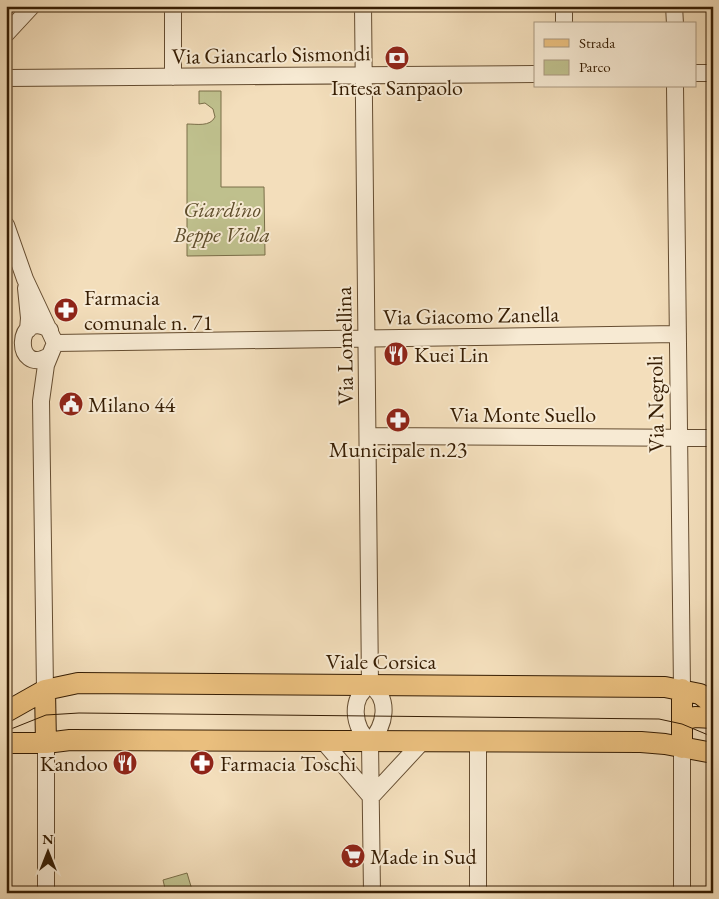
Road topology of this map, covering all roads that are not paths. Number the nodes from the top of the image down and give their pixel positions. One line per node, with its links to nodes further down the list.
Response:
1 (32, 6): 8 (street)
2 (173, 6): 13 (street)
3 (363, 6): 12 (street, Via Lomellina)
4 (564, 6): 6 (street)
5 (674, 6): 7 (street)
6 (564, 22)
7 (674, 22)
8 (6, 34)
9 (696, 73): 10 (street)
10 (713, 73)
11 (534, 74): 12 (street, Via Giancarlo Sismondi)
12 (364, 75): 13 (street, Via Giancarlo Sismondi); 20 (street, Via Lomellina)
13 (173, 77): 14 (street, Via Giancarlo Sismondi)
14 (6, 78)
15 (675, 88): 19 (street, Via Negroli)
16 (6, 225): 17 (street)
17 (25, 279): 18 (street); 21 (street)
18 (28, 330): 21 (street); 22 (street)
19 (678, 334): 20 (street, Via Giacomo Zanella); 25 (street, Via Negroli)
20 (367, 340): 21 (street, Via Giacomo Zanella); 24 (street, Via Lomellina)
21 (51, 343): 22 (street); 23 (street)
22 (20, 350): 23 (street)
23 (41, 402): 29 (street)
24 (368, 436): 25 (street, Via Monte Suello); 27 (street, Via Lomellina)
25 (679, 438): 26 (street, Via Monte Suello); 28 (street, Via Negroli)
26 (713, 438)
27 (370, 685): 28 (main road, Viale Corsica); 29 (main road, Viale Corsica); 36 (street); 36 (street)
28 (682, 689): 30 (main road, Viale Corsica); 33 (main road, Via Negroli)
29 (45, 690): 31 (main road, Viale Corsica); 39 (main road)
30 (713, 704)
31 (6, 712)
32 (713, 718): 33 (main road)
33 (682, 720): 40 (main road, Via Negroli)
34 (323, 741): 36 (main road); 39 (main road); 42 (street)
35 (6, 742): 39 (main road)
36 (370, 742): 37 (main road); 42 (street)
37 (422, 742): 38 (main road); 42 (street)
38 (478, 742): 40 (main road); 45 (street)
39 (46, 743): 43 (street)
40 (682, 748): 41 (main road); 46 (street)
41 (713, 753)
42 (371, 797): 44 (street)
43 (46, 893)
44 (372, 893)
45 (478, 893)
46 (682, 893)

